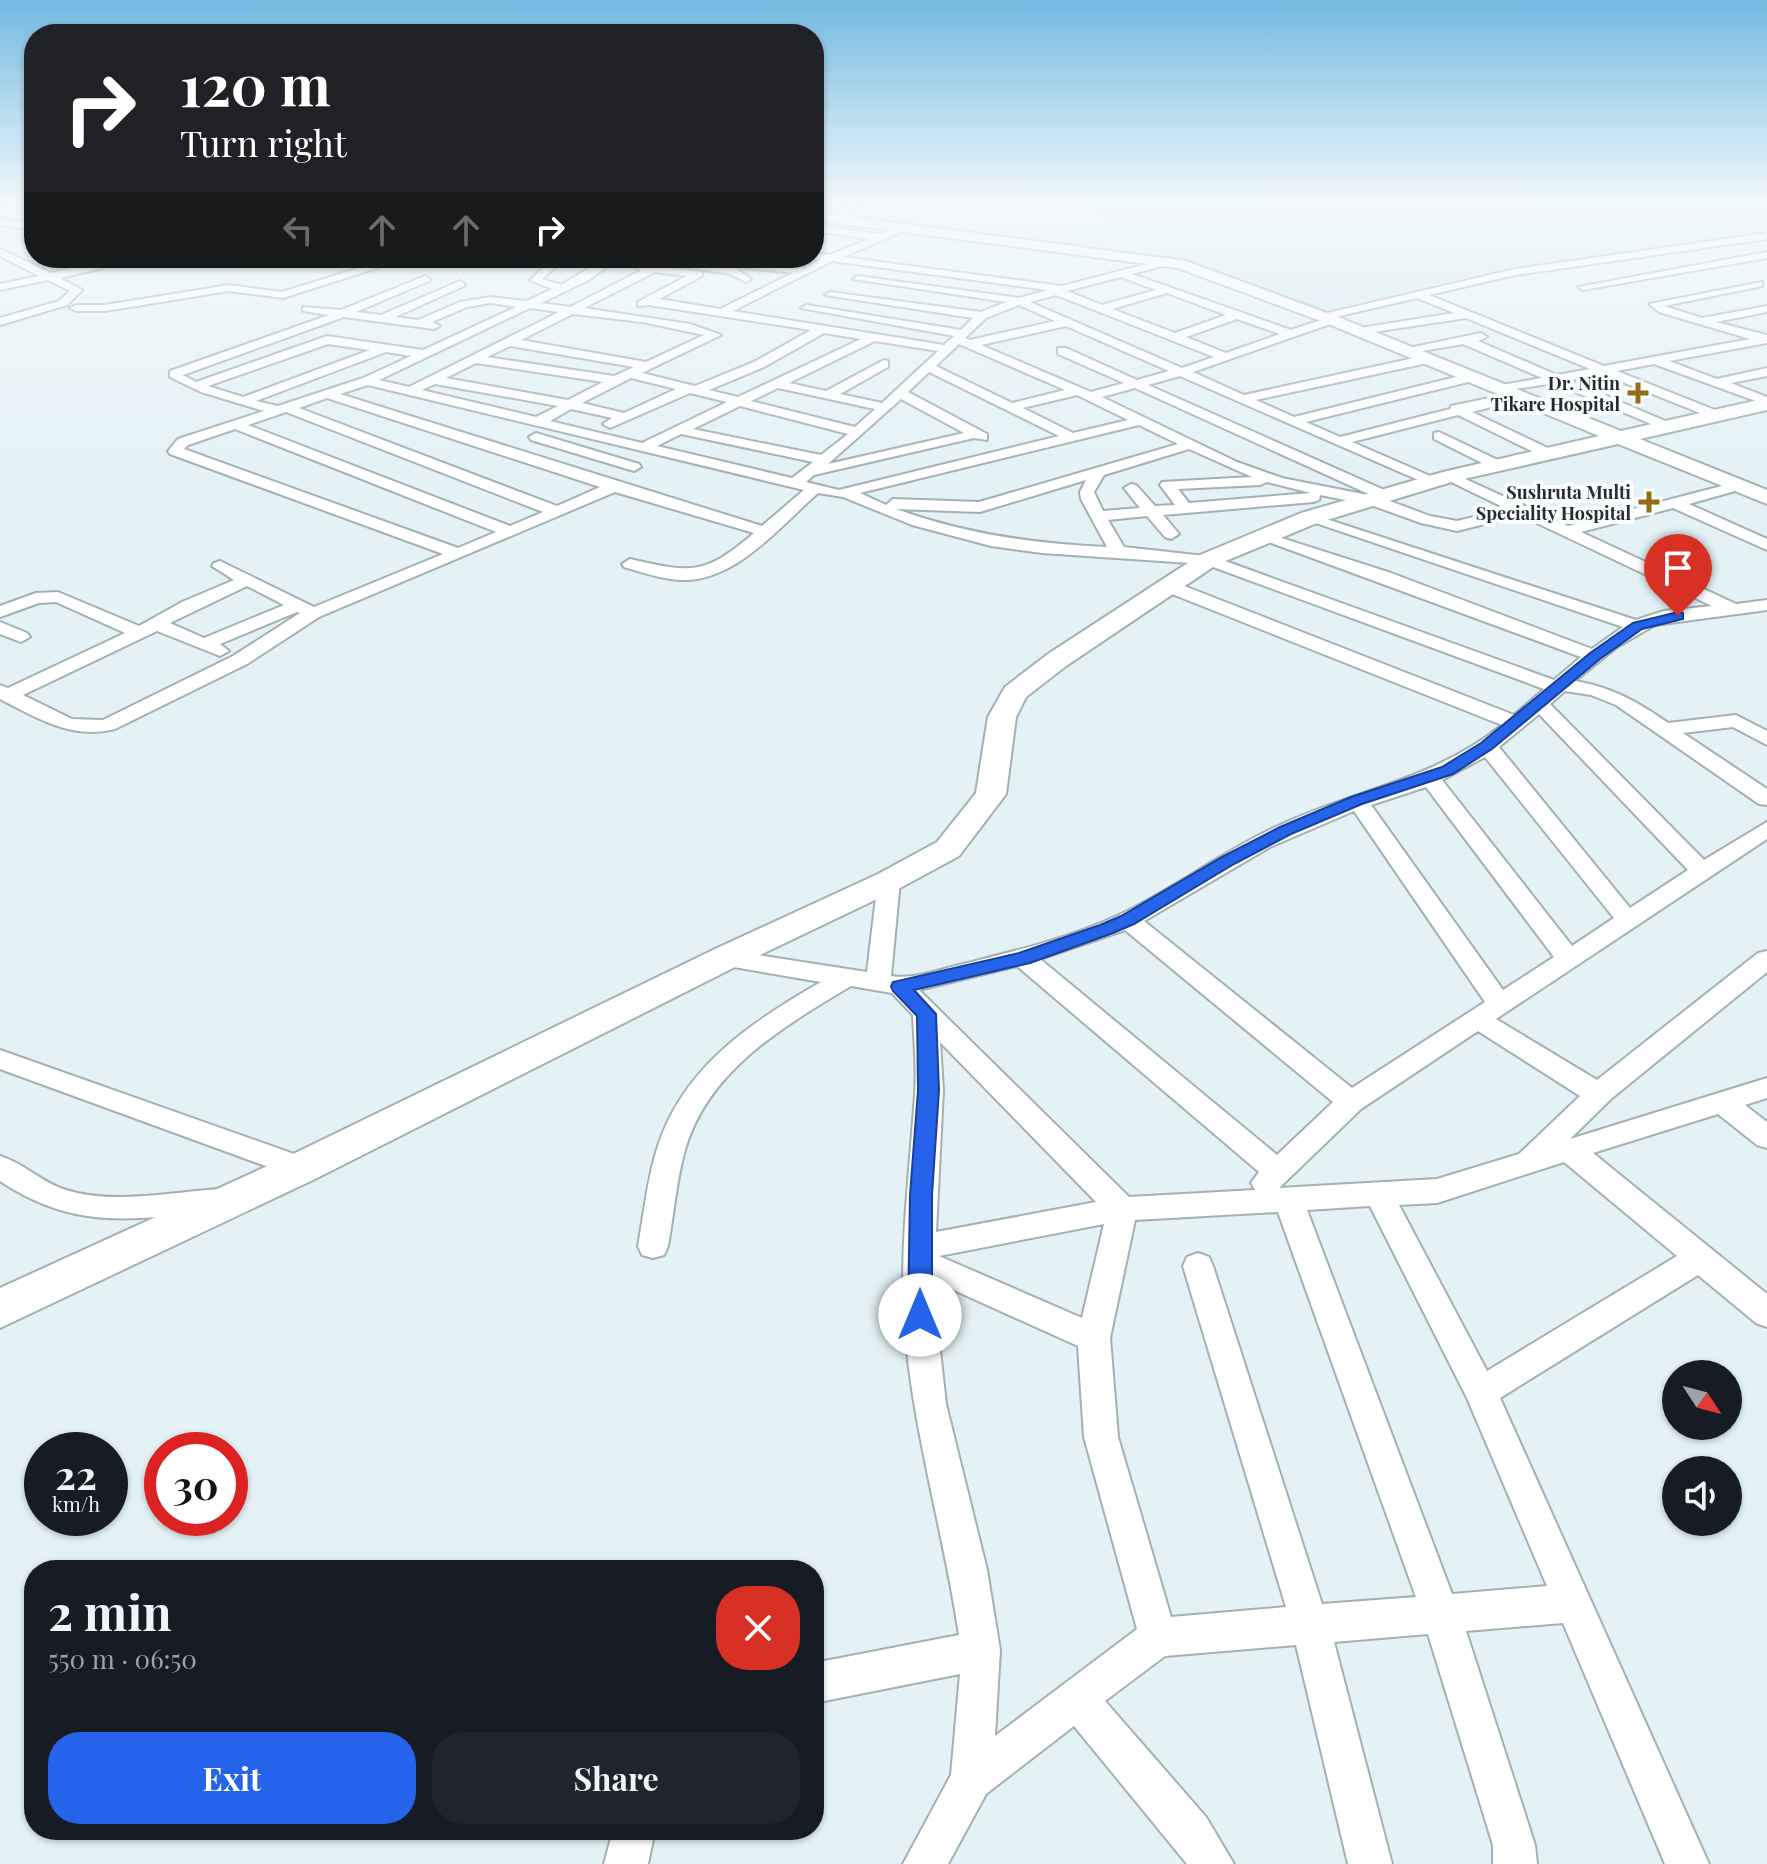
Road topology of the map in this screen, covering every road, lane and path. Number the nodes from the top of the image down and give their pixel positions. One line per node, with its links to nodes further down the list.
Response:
1 (75, 290): 47 (street)
2 (217, 290): 31 (street)
3 (244, 290): 4 (street)
4 (299, 290)
5 (399, 290): 37 (street)
6 (447, 290): 44 (street)
7 (560, 290): 30 (street)
8 (612, 290): 36 (street)
9 (667, 290): 26 (street)
10 (680, 290): 20 (street)
11 (768, 290): 27 (street)
12 (839, 290): 23 (street)
13 (938, 290): 28 (street)
14 (1064, 290): 28 (street); 33 (street)
15 (1167, 290): 33 (street); 39 (street)
16 (1250, 290): 43 (street)
17 (1435, 290): 21 (street)
18 (1600, 290): 22 (street)
19 (1734, 290): 29 (street)
20 (685, 291)
21 (1416, 294): 40 (street); 43 (street)
22 (1624, 294)
23 (830, 295): 32 (street); 42 (street)
24 (716, 296): 27 (street)
25 (1643, 296): 29 (street)
26 (648, 301): 38 (street); 41 (street)
27 (748, 301): 38 (street)
28 (1019, 301): 42 (street); 49 (street)
29 (1668, 302): 46 (street)
30 (527, 305): 36 (street); 51 (street); 54 (street)
31 (76, 308)
32 (807, 308): 48 (street); 61 (street)
33 (1103, 308): 60 (street)
34 (307, 309): 37 (street)
35 (1767, 309): 46 (street)
36 (571, 311): 41 (street); 67 (street)
37 (343, 313): 44 (street); 50 (street)
38 (722, 313): 48 (street); 52 (street)
39 (1236, 315): 57 (street); 60 (street)
40 (1468, 315): 55 (street); 56 (street)
41 (618, 316): 52 (street)
42 (982, 316): 61 (street)
43 (1328, 318): 55 (street); 57 (street)
44 (382, 319): 51 (street)
45 (290, 320): 50 (street)
46 (1703, 320): 62 (street)
47 (1, 321)
48 (780, 321): 53 (street)
49 (1067, 322): 61 (street); 65 (street)
50 (318, 324): 63 (street); 94 (street)
51 (419, 324): 54 (street)
52 (690, 327): 80 (street)
53 (824, 328): 58 (street); 96 (street)
54 (472, 331): 66 (street)
55 (1360, 331): 71 (street)
56 (1511, 331): 64 (street); 82 (street)
57 (1291, 334): 74 (street)
58 (876, 336): 70 (street); 92 (street)
59 (410, 337): 66 (street)
60 (1175, 337): 74 (street)
61 (965, 339): 70 (street); 78 (street)
62 (1766, 339): 77 (street)
63 (327, 340): 68 (street); 94 (street)
64 (1465, 340): 71 (street); 87 (street)
65 (1110, 341): 73 (street); 83 (street)
66 (451, 342): 72 (street)
67 (510, 342): 75 (street); 80 (street)
68 (357, 345): 69 (street); 102 (street)
69 (383, 349): 72 (street); 106 (street)
70 (949, 349): 81 (street)
71 (1405, 350): 76 (street)
72 (425, 354): 90 (street)
73 (1049, 354): 78 (street); 93 (street)
74 (1226, 357): 83 (street)
75 (475, 359): 88 (street); 89 (street)
76 (1428, 359): 86 (street); 105 (street)
77 (1655, 361): 82 (street); 91 (street)
78 (1011, 362): 101 (street)
79 (884, 364): 103 (street)
80 (649, 366): 85 (street)
81 (929, 367): 98 (street); 111 (street)
82 (1606, 369): 87 (street); 115 (street)
83 (1182, 372): 93 (street); 105 (street)
84 (1767, 372): 91 (street)
85 (631, 374): 89 (street); 96 (street)
86 (1472, 377): 95 (street); 119 (street)
87 (1557, 379): 95 (street); 123 (street)
88 (433, 380): 97 (street); 100 (street)
89 (616, 380): 109 (street)
90 (367, 381): 97 (street); 99 (street)
91 (1714, 383): 107 (street)
92 (778, 384): 103 (street); 108 (street)
93 (1139, 384): 101 (street); 157 (street)
94 (196, 386): 102 (street)
95 (1501, 389): 104 (street)
96 (692, 390): 108 (street); 117 (street)
97 (409, 392): 114 (street)
98 (899, 393): 110 (street); 128 (street)
99 (327, 394): 112 (street); 131 (street)
100 (523, 394): 109 (street); 114 (street)
101 (1084, 394): 111 (street); 118 (street)
102 (227, 395): 106 (street)
103 (828, 395): 110 (street)
104 (1518, 396): 113 (street); 130 (street)
105 (1243, 399): 119 (street)
106 (246, 400): 112 (street)
107 (1767, 402): 115 (street)
108 (739, 403): 121 (street); 125 (street)
109 (571, 404): 117 (street); 120 (street)
110 (883, 407): 126 (street)
111 (1011, 407): 132 (street)
112 (281, 409): 122 (street); 140 (street)
113 (1456, 409): 133 (street); 138 (street)
114 (489, 411): 116 (street)
115 (1715, 415): 123 (street)
116 (511, 416): 120 (street); 143 (street)
117 (624, 417): 127 (street)
118 (1139, 421): 132 (street); 135 (street)
119 (1293, 421): 133 (street)
120 (537, 422): 127 (street)
121 (775, 422): 126 (street); 134 (street)
122 (234, 424): 145 (street); 173 (street)
123 (1665, 426): 130 (street)
124 (481, 429): 131 (street)
125 (680, 430): 134 (street); 136 (street)
126 (858, 432): 141 (street)
127 (587, 434): 136 (street)
128 (976, 434): 137 (street); 146 (street)
129 (1439, 436): 142 (street)
130 (1617, 436): 138 (street); 150 (street)
131 (460, 437): 140 (street); 148 (street)
132 (1071, 437): 137 (street)
133 (1339, 441): 147 (street)
134 (735, 443): 141 (street)
135 (1189, 445): 144 (street); 149 (street)
136 (642, 448): 139 (street)
137 (1011, 452): 154 (street)
138 (1547, 453): 142 (street)
139 (670, 454): 143 (street); 146 (street)
140 (411, 456): 145 (street); 162 (street)
141 (824, 460): 146 (street)
142 (1497, 465): 147 (street)
143 (634, 467): 148 (street)
144 (1099, 471): 158 (street); 164 (street)
145 (362, 474): 168 (street)
146 (803, 477): 153 (street)
147 (1441, 479): 157 (street); 161 (street)
148 (594, 481): 151 (street)
149 (1278, 481): 155 (street); 160 (street)
150 (1737, 486): 156 (street); 159 (street)
151 (614, 487): 162 (street); 166 (street)
152 (1131, 488): 163 (street)
153 (814, 489): 154 (street); 166 (street)
154 (846, 493): 158 (street)
155 (1339, 494): 157 (street); 160 (street)
156 (1767, 498)
157 (1375, 499): 161 (street); 165 (street)
158 (865, 502): 172 (street)
159 (1675, 503): 167 (street); 171 (street)
160 (1185, 508): 163 (street)
161 (1521, 510): 167 (street)
162 (558, 512): 168 (street)
163 (1151, 512): 164 (street); 169 (street)
164 (1098, 516): 172 (street)
165 (1309, 518): 170 (street); 174 (street)
166 (762, 531): 176 (street)
167 (1566, 531): 183 (street)
168 (511, 532): 173 (street)
169 (1171, 534)
170 (1263, 537): 175 (street); 178 (street)
171 (1767, 545)
172 (1119, 553): 175 (street)
173 (458, 554): 182 (street)
174 (1418, 556): 178 (street); 185 (street)
175 (1208, 560): 180 (street); 192 (street)
176 (630, 564)
177 (220, 566): 179 (street)
178 (1385, 577): 190 (street)
179 (248, 580): 182 (street); 187 (street)
180 (1168, 586): 195 (street); 204 (street)
181 (1767, 605): 183 (street)
182 (306, 609): 189 (street); 191 (street)
183 (1735, 610): 185 (street)
184 (0, 612): 187 (street)
185 (1637, 626): 190 (street)
186 (0, 627): 188 (street)
187 (148, 628): 189 (street); 193 (street)
188 (21, 637)
189 (205, 644): 191 (street)
190 (1595, 656): 192 (street)
191 (240, 660): 193 (street)
192 (1560, 686): 194 (street); 196 (street)
193 (4, 693)
194 (1540, 704): 195 (street); 203 (street)
195 (1516, 723): 198 (street)
196 (1664, 729): 197 (street); 200 (street)
197 (1767, 739)
198 (1487, 746): 199 (street); 205 (street)
199 (1429, 777): 201 (street); 209 (street)
200 (1767, 799)
201 (1357, 800): 206 (street); 213 (street)
202 (1767, 829): 203 (street)
203 (1701, 870): 205 (street)
204 (889, 881): 207 (street); 212 (street)
205 (1627, 919): 209 (street)
206 (1128, 920): 208 (street); 218 (street)
207 (725, 958): 211 (street); 224 (street)
208 (1023, 958): 212 (street); 225 (street)
209 (1568, 958): 213 (street)
210 (1767, 959): 217 (street)
211 (846, 978): 212 (street); 229 (street)
212 (889, 985): 214 (street)
213 (1488, 1011): 217 (street); 218 (street)
214 (926, 1014): 228 (street); 230 (street)
215 (0, 1059): 224 (street)
216 (1767, 1088): 219 (street)
217 (1598, 1094): 222 (street)
218 (1351, 1102): 225 (street)
219 (1722, 1102): 220 (street); 221 (street)
220 (1767, 1137)
221 (1569, 1150): 222 (street); 231 (street)
222 (1529, 1162): 226 (street)
223 (0, 1167): 227 (street)
224 (301, 1168): 227 (street)
225 (1283, 1186): 226 (street); 228 (street); 238 (street)
226 (1378, 1194): 236 (street)
227 (230, 1201): 233 (street)
228 (1122, 1209): 230 (street); 235 (street)
229 (653, 1246)
230 (920, 1254): 235 (street); 241 (street)
231 (1700, 1258): 234 (street); 236 (street)
232 (1198, 1266): 239 (street)
233 (0, 1309)
234 (1767, 1313)
235 (1094, 1338): 240 (street)
236 (1481, 1392): 237 (street)
237 (1573, 1603): 238 (street); 251 (street)
238 (1441, 1614): 239 (street); 250 (street)
239 (1310, 1625): 240 (street); 249 (street)
240 (1158, 1637): 243 (street)
241 (981, 1650): 242 (street); 244 (street)
242 (824, 1681)
243 (1077, 1699): 244 (street); 248 (street)
244 (971, 1779): 247 (street)
245 (632, 1840): 246 (street)
246 (626, 1864)
247 (925, 1864)
248 (1212, 1864)
249 (1370, 1864)
250 (1515, 1864)
251 (1687, 1864)

